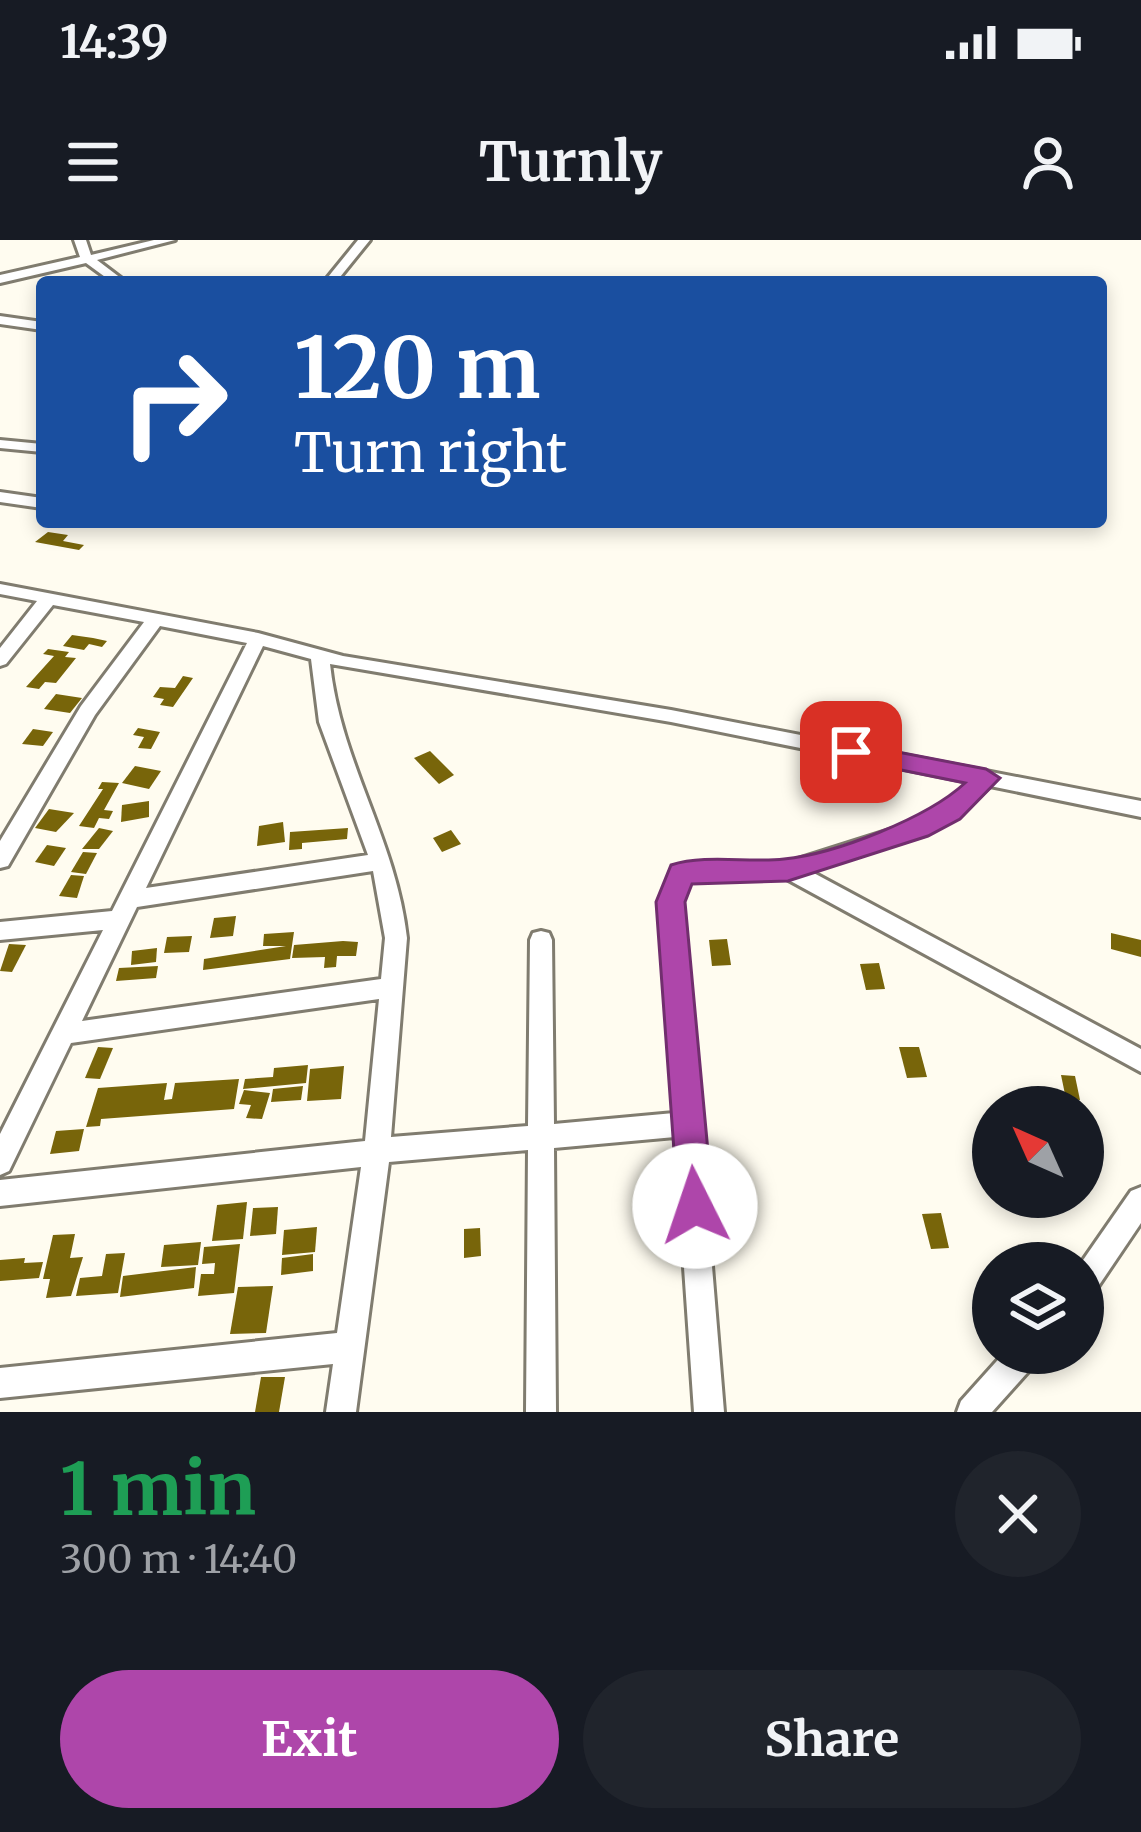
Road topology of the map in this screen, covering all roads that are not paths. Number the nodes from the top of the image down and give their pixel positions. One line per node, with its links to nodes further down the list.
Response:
1 (80, 240): 4 (street)
2 (169, 240): 4 (street)
3 (364, 240): 6 (street)
4 (86, 256): 5 (street); 7 (street)
5 (112, 276)
6 (335, 276)
7 (0, 279)
8 (0, 320): 9 (street)
9 (36, 325)
10 (0, 444): 11 (street)
11 (36, 447)
12 (0, 497): 13 (street)
13 (36, 502)
14 (0, 590): 15 (street)
15 (50, 597): 16 (street); 19 (street)
16 (156, 619): 17 (street); 22 (street)
17 (258, 639): 18 (street); 25 (street)
18 (320, 656): 20 (street); 23 (street)
19 (0, 660)
20 (986, 778): 21 (street); 24 (street)
21 (1141, 809)
22 (0, 860)
23 (381, 861): 25 (street); 28 (street)
24 (788, 870): 30 (street); 31 (street)
25 (125, 909): 26 (street); 29 (street)
26 (0, 931)
27 (541, 940): 32 (street)
28 (392, 987): 29 (street); 33 (street)
29 (63, 1034): 34 (street)
30 (1141, 1060)
31 (690, 1124): 32 (street); 43 (street)
32 (540, 1137): 33 (street); 42 (street)
33 (377, 1151): 35 (street); 38 (street)
34 (0, 1162)
35 (0, 1193)
36 (1141, 1200): 37 (street)
37 (1104, 1254)
38 (350, 1347): 40 (street); 41 (street)
39 (1005, 1374): 44 (street)
40 (0, 1382)
41 (341, 1412)
42 (541, 1412)
43 (709, 1412)
44 (972, 1412)

